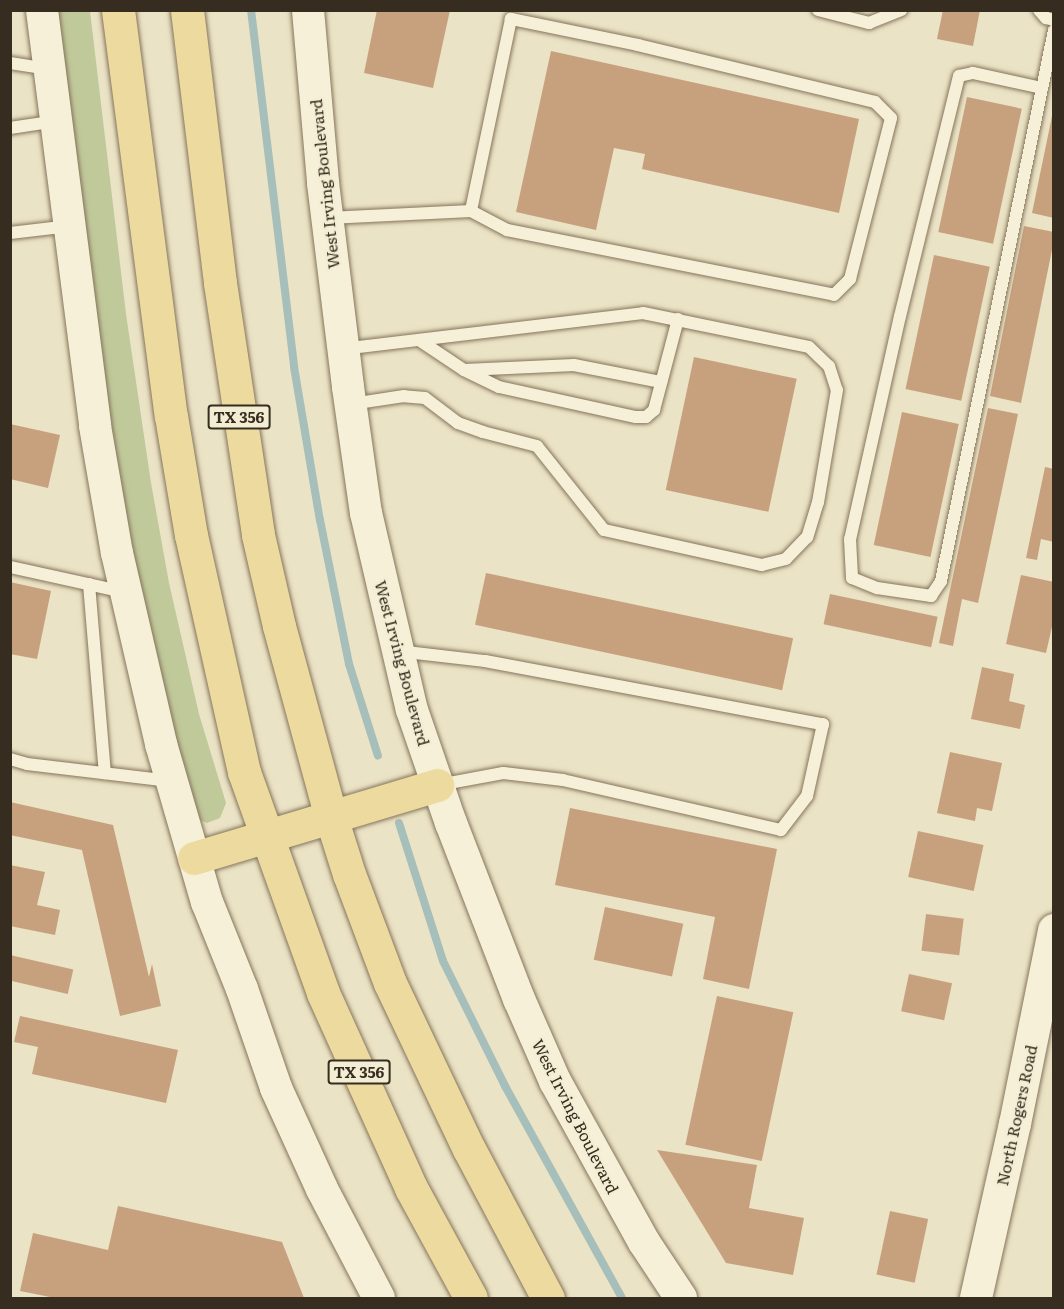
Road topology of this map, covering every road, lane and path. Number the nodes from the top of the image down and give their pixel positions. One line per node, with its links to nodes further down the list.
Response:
1 (42, 10): 11 (street)
2 (118, 10): 34 (main road, TX 356)
3 (187, 10): 33 (main road, TX 356)
4 (308, 10): 16 (street, West Irving Boulevard)
5 (818, 10): 6 (lane)
6 (902, 10)
7 (1039, 10): 8 (lane)
8 (1053, 20)
9 (1053, 30): 12 (lane)
10 (10, 63): 11 (lane)
11 (49, 70): 13 (street)
12 (1042, 88): 12 (lane)
13 (57, 121): 14 (lane); 17 (street)
14 (10, 128)
15 (471, 211): 15 (lane); 16 (lane)
16 (327, 219): 21 (street, West Irving Boulevard)
17 (71, 226): 18 (lane); 27 (street)
18 (10, 233)
19 (678, 320): 20 (lane); 23 (lane); 24 (lane)
20 (419, 340): 21 (lane); 22 (lane)
21 (342, 349): 24 (street, West Irving Boulevard)
22 (464, 370): 23 (lane); 23 (lane)
23 (662, 382)
24 (350, 404): 28 (street, West Irving Boulevard)
25 (10, 567): 26 (lane)
26 (89, 584): 27 (lane); 30 (lane)
27 (126, 592): 31 (street)
28 (397, 651): 32 (street, West Irving Boulevard); 32 (lane)
29 (10, 759): 30 (lane)
30 (105, 773): 31 (lane)
31 (171, 781): 35 (street)
32 (437, 785): 33 (main road); 40 (street, West Irving Boulevard)
33 (331, 817): 34 (main road); 39 (main road, TX 356)
34 (266, 836): 35 (main road); 38 (main road, TX 356)
35 (194, 858): 37 (street)
36 (1053, 930): 41 (street, North Rogers Road)
37 (379, 1299)
38 (471, 1299)
39 (548, 1299)
40 (681, 1299)
41 (976, 1299)

